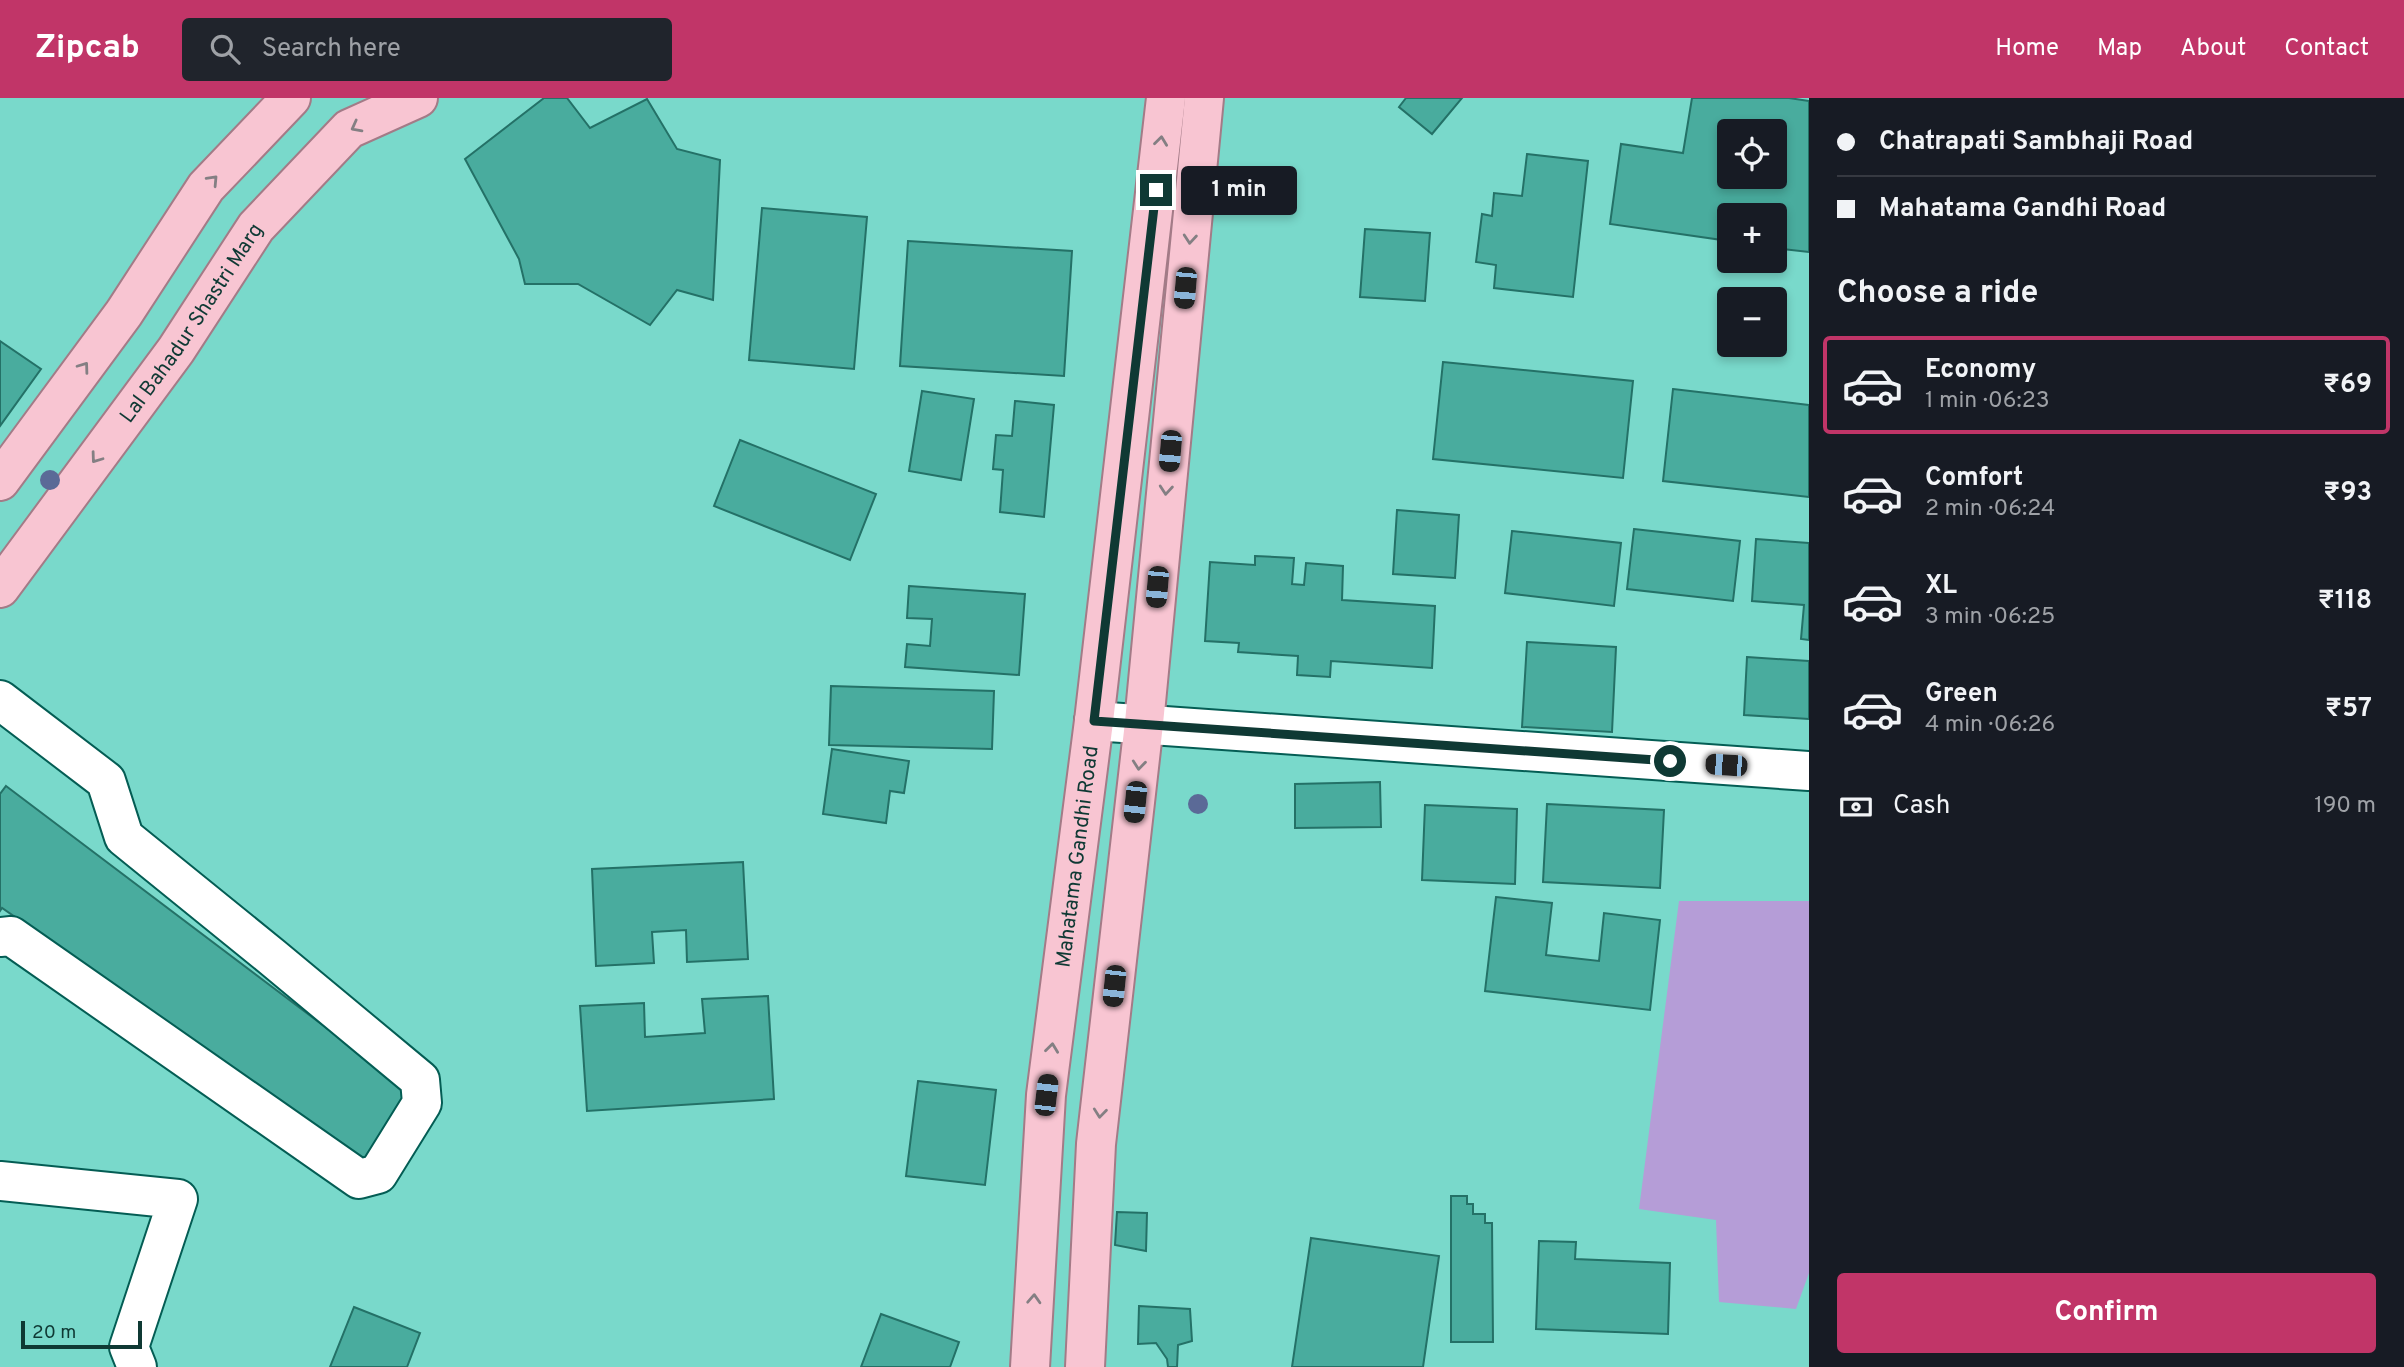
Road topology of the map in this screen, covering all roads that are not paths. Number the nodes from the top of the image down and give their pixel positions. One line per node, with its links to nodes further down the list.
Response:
1 (291, 98): 5 (main road, one-way to 1)
2 (418, 98): 6 (main road, Lal Bahadur Shastri Marg, one-way to 6)
3 (1166, 98): 8 (main road, Mahatama Gandhi Road, one-way to 3)
4 (1204, 98): 9 (main road, one-way to 9)
5 (0, 481)
6 (0, 588)
7 (0, 700): 11 (street)
8 (1094, 721): 9 (street); 14 (main road, Mahatama Gandhi Road, one-way to 8)
9 (1144, 723): 10 (street); 15 (main road, one-way to 15)
10 (1809, 771)
11 (0, 937)
12 (0, 1181): 13 (street)
13 (137, 1367)
14 (1030, 1367)
15 (1085, 1367)

